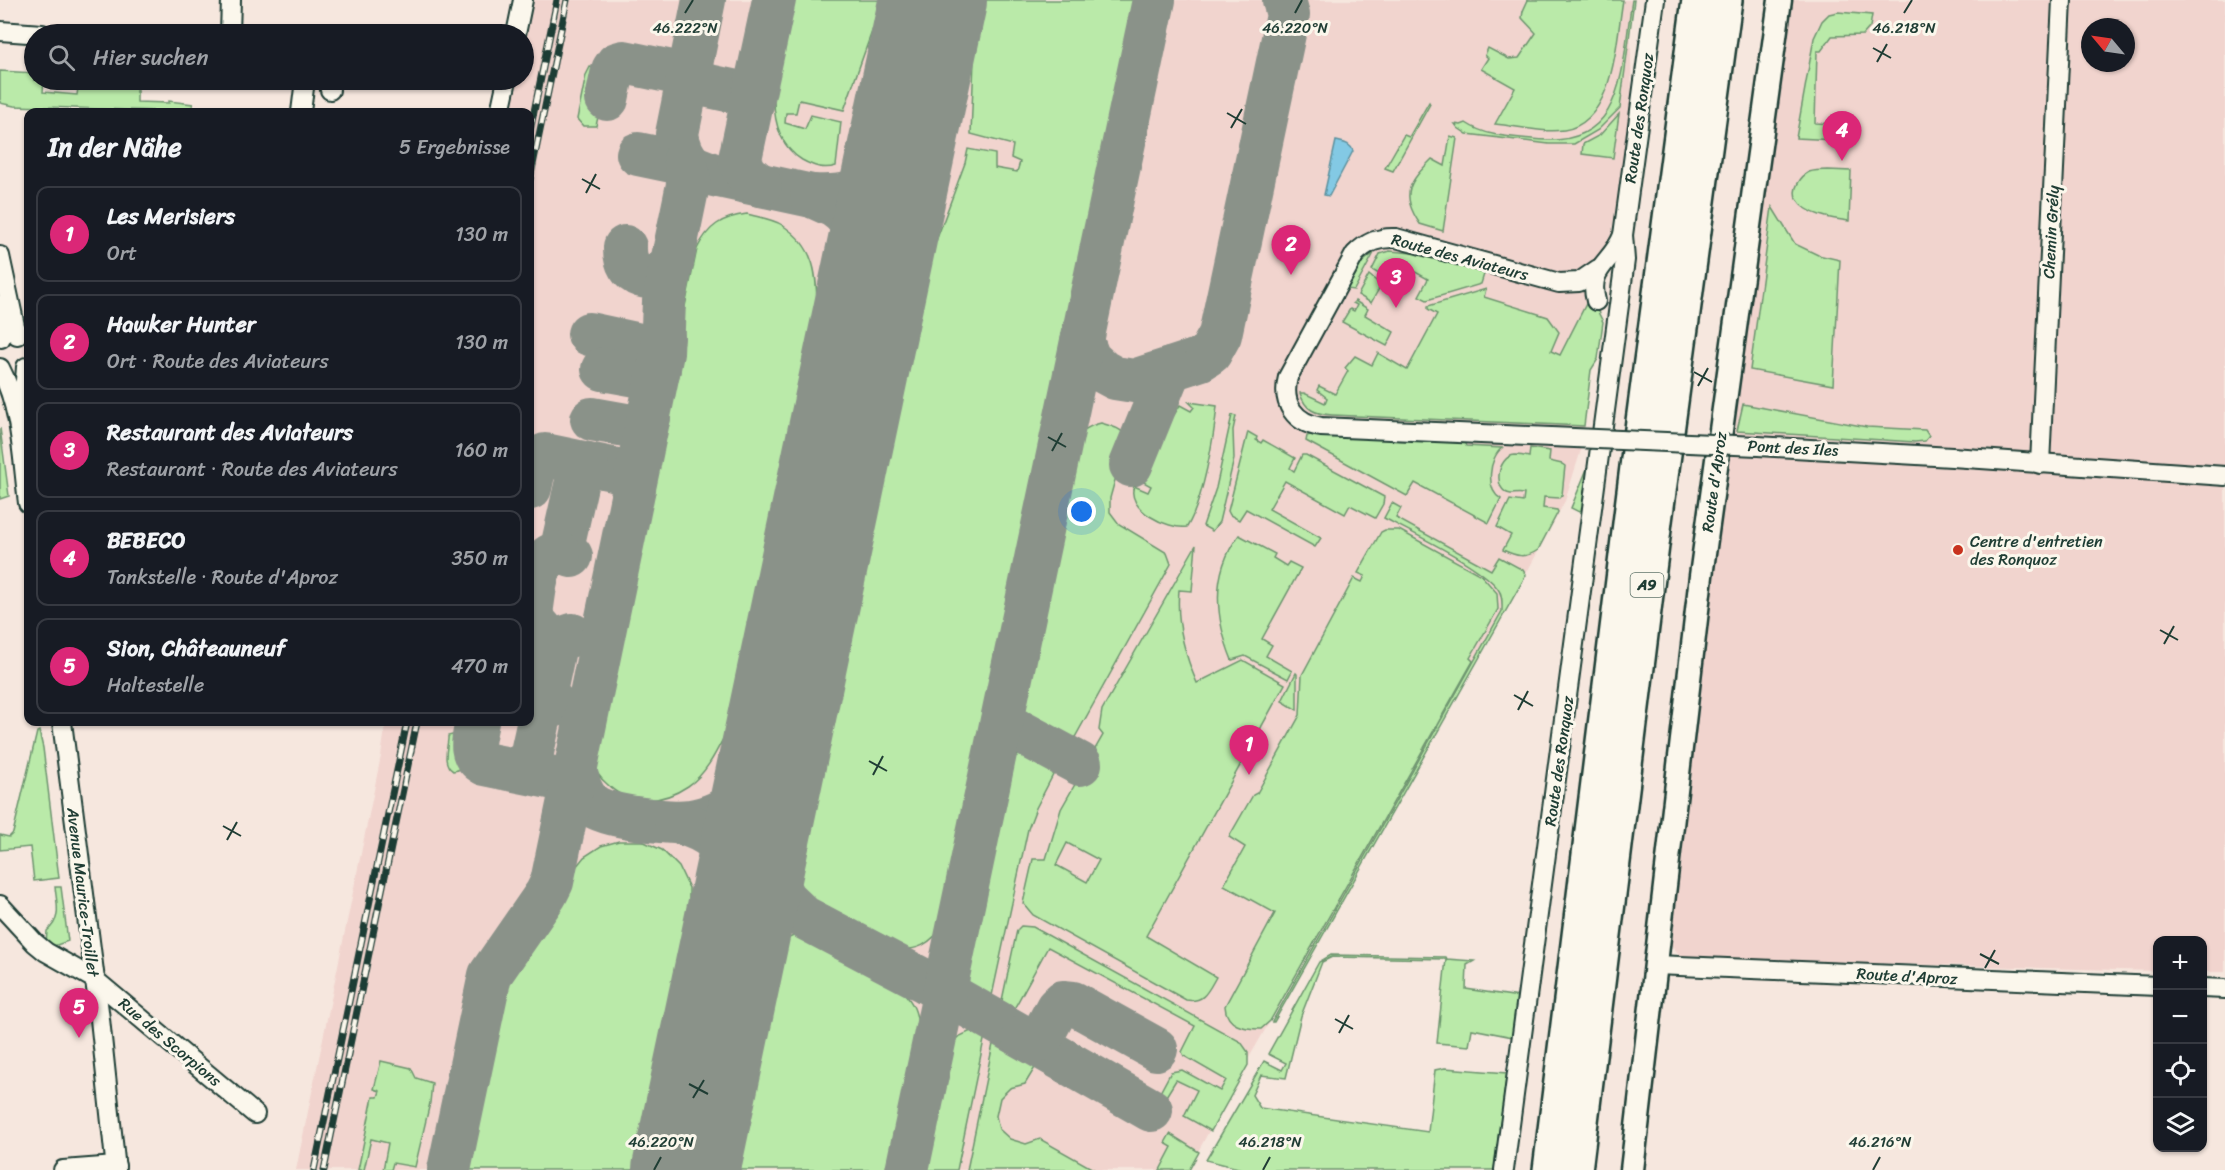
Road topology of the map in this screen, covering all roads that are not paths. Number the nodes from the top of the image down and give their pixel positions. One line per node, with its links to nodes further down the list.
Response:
1 (231, 0): 8 (street)
2 (523, 0): 9 (street)
3 (1655, 0): 16 (street, Route des Ronquoz)
4 (1699, 0): 44 (highway, A9)
5 (1725, 0): 45 (highway, A9)
6 (1780, 0): 35 (street, Route d'Aproz)
7 (2062, 0): 31 (street, Chemin Grély)
8 (230, 24)
9 (518, 24)
10 (0, 31): 11 (street)
11 (24, 33)
12 (304, 90): 14 (street)
13 (505, 90): 15 (street)
14 (302, 108)
15 (501, 108)
16 (1623, 235): 18 (street, Route des Ronquoz); 22 (street, Route des Ronquoz)
17 (0, 256): 23 (street)
18 (1598, 270): 19 (street); 20 (street); 22 (street, Route des Ronquoz)
19 (1568, 284): 20 (street, Route des Ronquoz); 27 (street, Route des Aviateurs)
20 (1596, 301): 24 (street, Route des Ronquoz)
21 (0, 305): 23 (street)
22 (1618, 313): 24 (street, Route des Ronquoz)
23 (12, 339)
24 (1612, 352): 43 (street, Route des Ronquoz)
25 (24, 367): 26 (street)
26 (0, 368): 29 (street)
27 (1288, 377): 31 (street, Pont des Iles, bridge)
28 (24, 398): 29 (street)
29 (21, 432): 30 (street)
30 (24, 462)
31 (2040, 464): 32 (street, Pont des Iles)
32 (2225, 476)
33 (62, 726): 36 (street, Avenue Maurice-Troillet)
34 (0, 905): 36 (street, Rue des Scorpions)
35 (1656, 965): 37 (street, Route d'Aproz); 46 (street, Route d'Aproz)
36 (94, 979): 40 (street, Rue des Scorpions); 41 (street, Avenue Maurice-Troillet)
37 (2153, 986)
38 (2207, 988): 39 (street)
39 (2225, 989)
40 (255, 1114)
41 (116, 1168): 42 (street)
42 (63, 1170)
43 (1504, 1170)
44 (1550, 1170)
45 (1575, 1170)
46 (1632, 1170)

